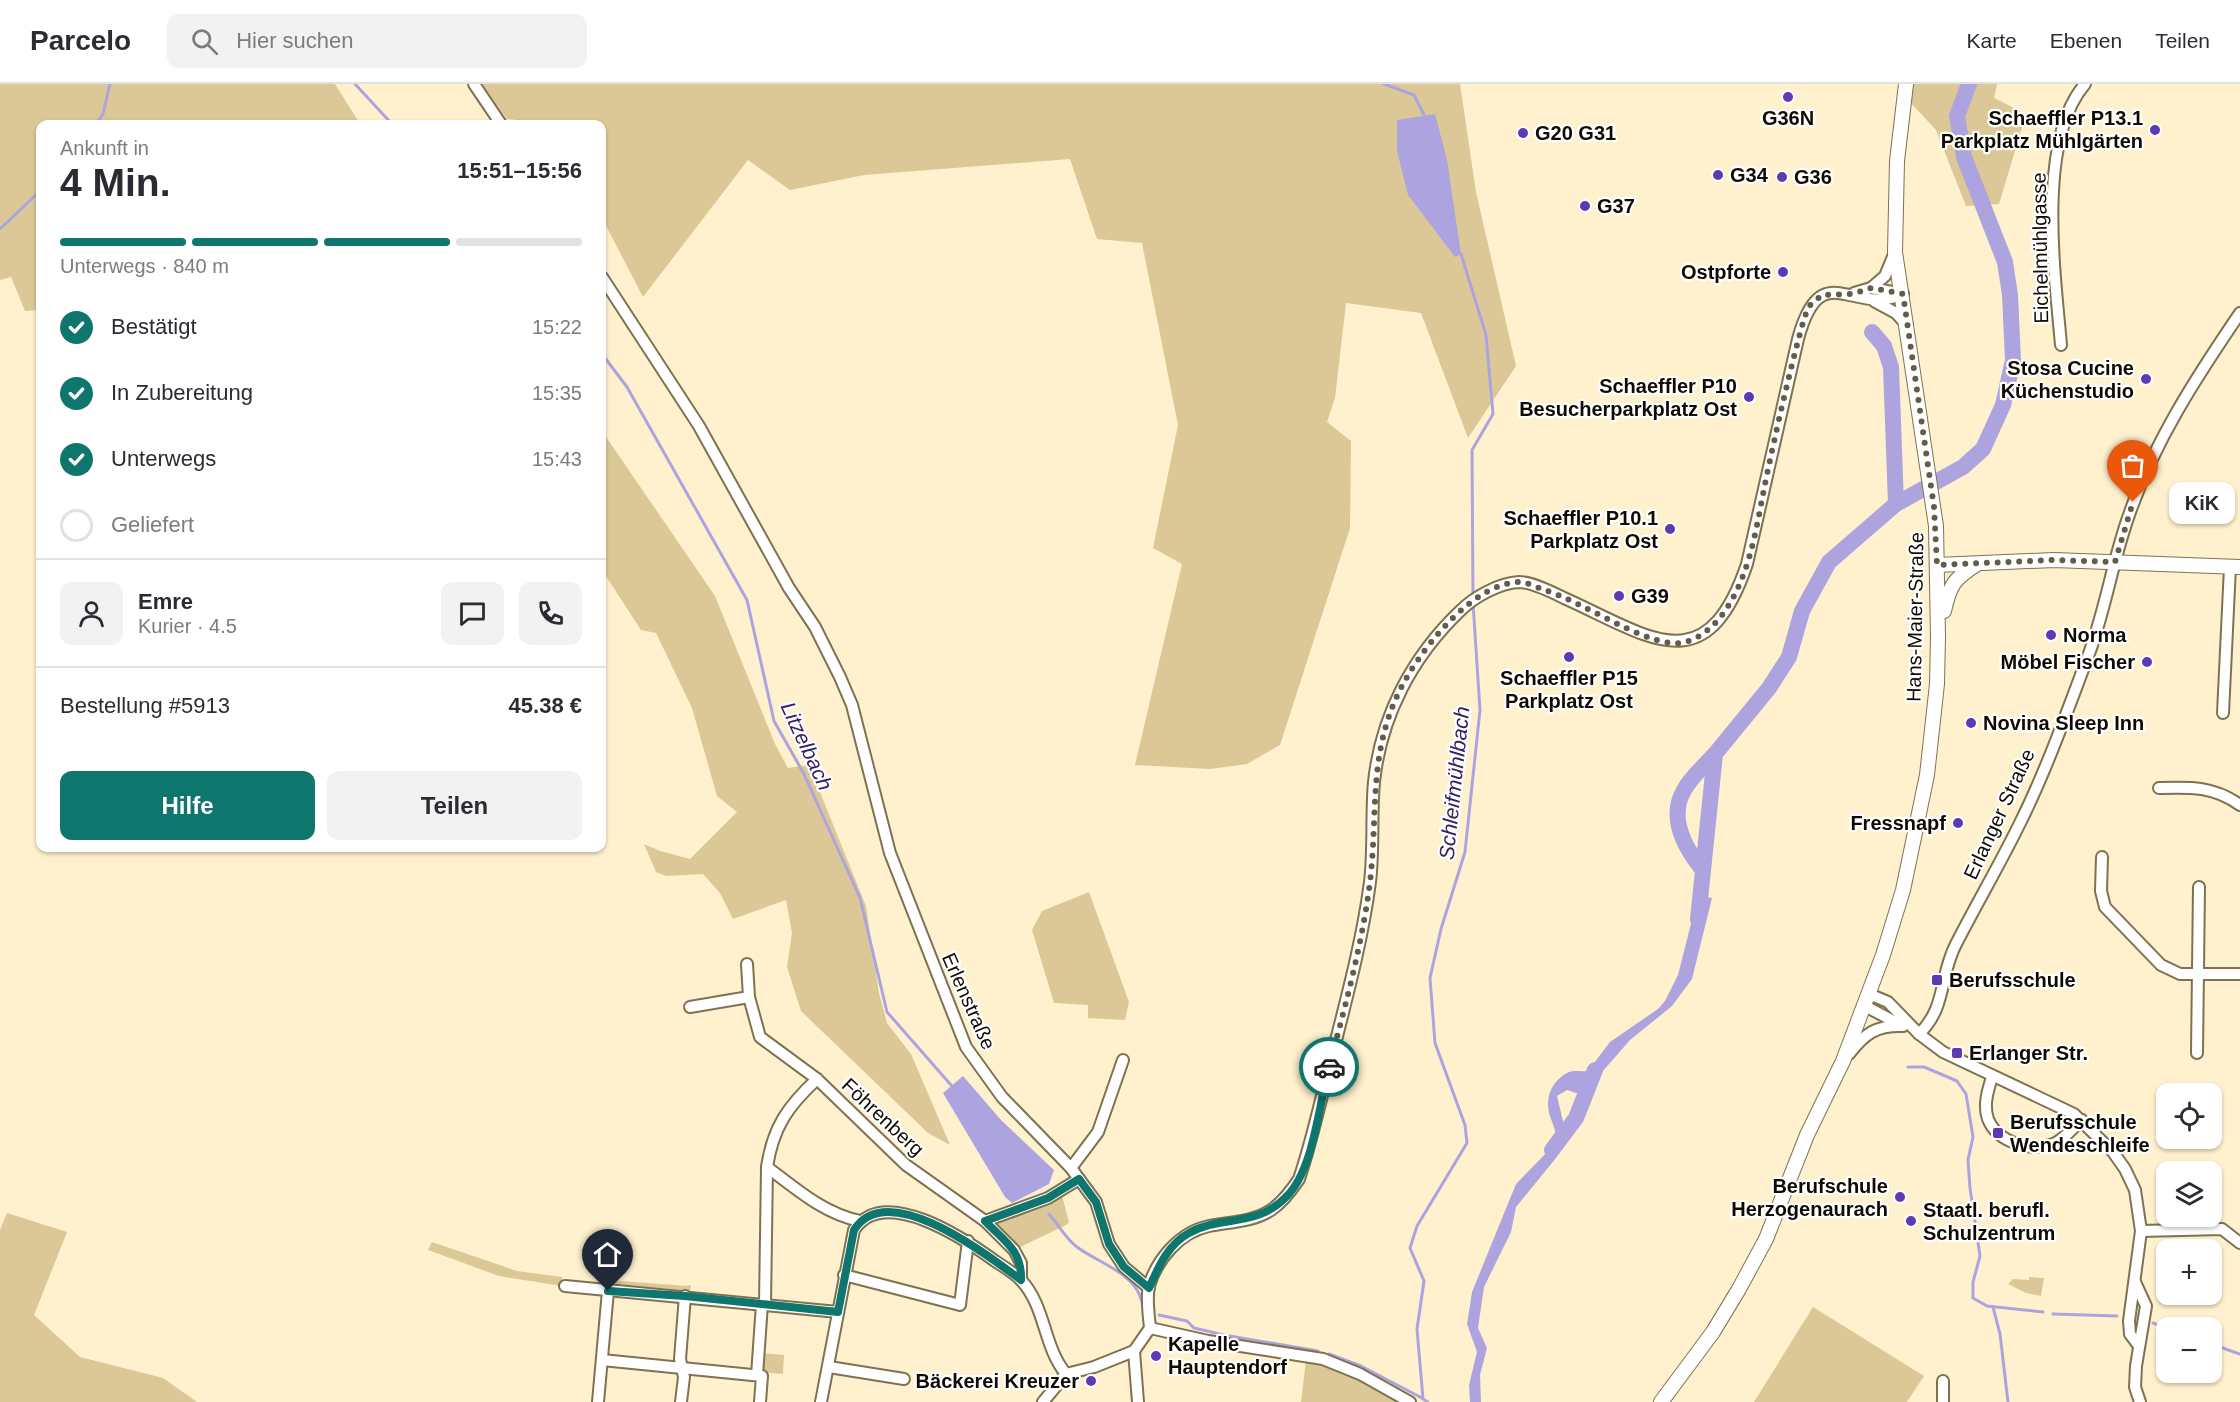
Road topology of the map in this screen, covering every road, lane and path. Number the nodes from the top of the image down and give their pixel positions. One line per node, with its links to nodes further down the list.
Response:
1 (474, 84): 4 (street)
2 (1906, 84): 5 (street, Hans-Maier-Straße)
3 (2085, 84): 12 (street, Eichelmühlgasse)
4 (498, 120)
5 (1897, 196): 6 (street, Hans-Maier-Straße); 9 (street, Hans-Maier-Straße)
6 (1895, 252): 8 (street); 9 (street, Hans-Maier-Straße)
7 (606, 283): 38 (street, Erlenstraße)
8 (1870, 293): 9 (street); 11 (street); 48 (street)
9 (1903, 294): 11 (street, Hans-Maier-Straße)
10 (2240, 313): 13 (street, Erlanger Straße)
11 (1908, 326): 15 (street, Hans-Maier-Straße)
12 (2061, 345)
13 (2115, 562): 14 (street); 16 (street); 30 (street, Erlanger Straße)
14 (1977, 564): 15 (street); 17 (street)
15 (1937, 565): 17 (street, Hans-Maier-Straße)
16 (2235, 567): 18 (street)
17 (1938, 637): 27 (street, Hans-Maier-Straße)
18 (2223, 713)
19 (2159, 788): 20 (street)
20 (2240, 806)
21 (2102, 857): 24 (street)
22 (2199, 887): 24 (street)
23 (747, 964): 26 (street, Föhrenberg)
24 (2198, 974): 25 (street); 31 (street)
25 (2240, 974)
26 (749, 998): 28 (street); 35 (street, Föhrenberg)
27 (1867, 1000): 29 (street); 30 (street); 33 (street)
28 (690, 1007)
29 (1903, 1026): 30 (street); 33 (street)
30 (1919, 1034): 34 (street)
31 (2197, 1053)
32 (1123, 1060): 38 (street)
33 (1843, 1061): 69 (street)
34 (1992, 1077): 36 (street); 36 (street)
35 (817, 1079): 37 (street); 41 (street, Föhrenberg)
36 (2082, 1120): 42 (street)
37 (766, 1167): 40 (street); 51 (street)
38 (1071, 1168): 39 (street, Erlenstraße)
39 (1079, 1179): 41 (street); 48 (street, Erlenstraße)
40 (860, 1221): 43 (street); 45 (street)
41 (985, 1221): 46 (street, Föhrenberg)
42 (2141, 1231): 44 (street); 71 (street)
43 (968, 1241): 45 (street); 46 (street)
44 (2240, 1243)
45 (844, 1275): 52 (street)
46 (1021, 1280): 58 (street)
47 (564, 1286): 49 (street)
48 (1149, 1288): 53 (street)
49 (608, 1291): 50 (street); 55 (street)
50 (685, 1296): 51 (street); 56 (street)
51 (764, 1304): 52 (street); 59 (street)
52 (838, 1312): 57 (street)
53 (1150, 1328): 54 (street); 68 (street)
54 (1134, 1351): 58 (street); 67 (street)
55 (602, 1360): 56 (street); 62 (street)
56 (682, 1367): 59 (street); 63 (street)
57 (829, 1367): 60 (street); 65 (street)
58 (1066, 1374): 66 (street)
59 (757, 1376): 64 (street)
60 (904, 1379)
61 (1943, 1381): 70 (street)
62 (598, 1402)
63 (681, 1402)
64 (760, 1402)
65 (821, 1402)
66 (1043, 1402)
67 (1138, 1402)
68 (1410, 1402)
69 (1661, 1402)
70 (1943, 1402)
71 (2140, 1402)

